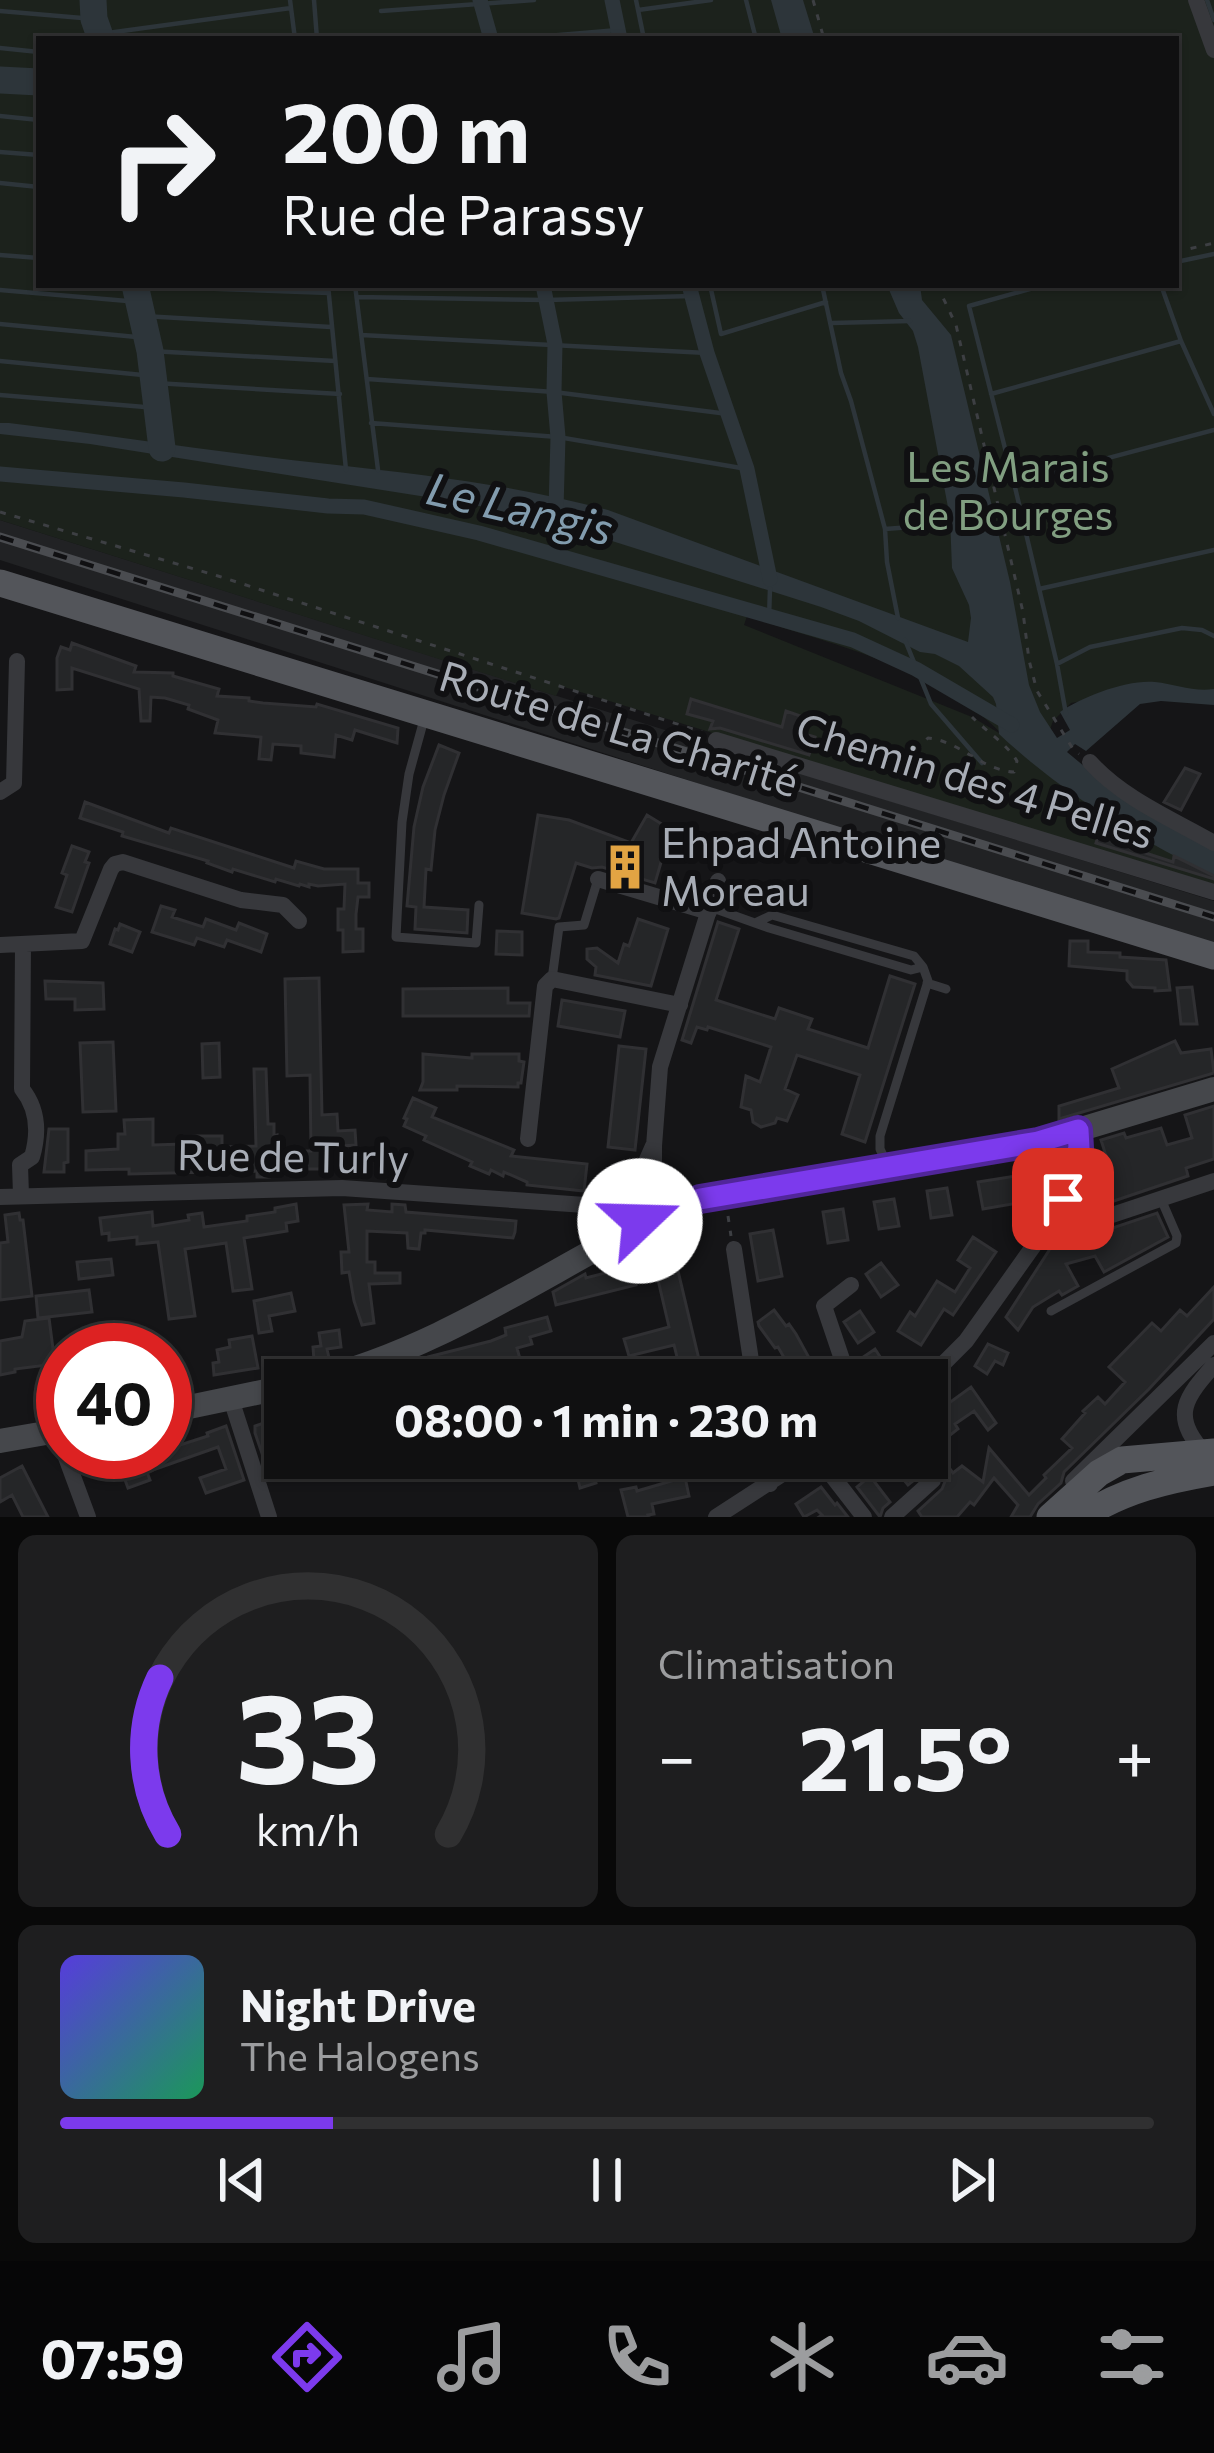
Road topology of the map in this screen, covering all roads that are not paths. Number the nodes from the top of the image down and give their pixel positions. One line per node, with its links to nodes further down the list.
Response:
1 (1196, 0): 2 (street)
2 (1214, 50)
3 (0, 583): 5 (main road, Route de La Charité)
4 (17, 661): 8 (street)
5 (426, 713): 13 (lane); 18 (main road, Route de La Charité)
6 (716, 740): 12 (street, Chemin des 4 Pelles)
7 (1090, 762): 9 (street)
8 (0, 792)
9 (1214, 843)
10 (598, 879): 14 (street); 19 (lane)
11 (718, 881): 14 (street)
12 (1214, 892)
13 (479, 904)
14 (710, 909): 20 (lane); 22 (street)
15 (299, 921): 16 (street)
16 (22, 945): 17 (street); 26 (street)
17 (0, 946)
18 (1214, 956)
19 (552, 979): 22 (street); 25 (street)
20 (927, 983): 21 (lane); 28 (lane)
21 (946, 989)
22 (680, 1005): 33 (street)
23 (1214, 1089): 24 (street)
24 (1078, 1130): 28 (street); 34 (street)
25 (528, 1139)
26 (20, 1165): 27 (street); 30 (street)
27 (0, 1166)
28 (888, 1167): 33 (street)
29 (1214, 1181): 32 (street)
30 (21, 1195): 31 (street, Rue de Turly); 33 (street, Rue de Turly)
31 (0, 1197)
32 (1161, 1199): 34 (street); 37 (lane)
33 (639, 1201): 39 (street)
34 (1036, 1240): 42 (street)
35 (734, 1249): 40 (street)
36 (851, 1285): 41 (street)
37 (1051, 1311)
38 (1214, 1343): 44 (street)
39 (375, 1359)
40 (751, 1359)
41 (842, 1359)
42 (948, 1359)
43 (1214, 1366): 44 (street)
44 (1193, 1376): 50 (street); 62 (street)
45 (264, 1392): 46 (street)
46 (230, 1400): 47 (street); 58 (street)
47 (192, 1407)
48 (0, 1441): 49 (street)
49 (36, 1441)
50 (1211, 1459): 62 (main road); 63 (main road)
51 (74, 1479): 57 (street)
52 (769, 1479): 56 (street)
53 (777, 1479): 56 (street)
54 (835, 1479): 60 (street)
55 (933, 1480): 61 (street)
56 (770, 1484): 59 (street)
57 (88, 1517)
58 (269, 1517)
59 (716, 1517)
60 (864, 1517)
61 (892, 1517)
62 (1048, 1517)
63 (1082, 1517)

